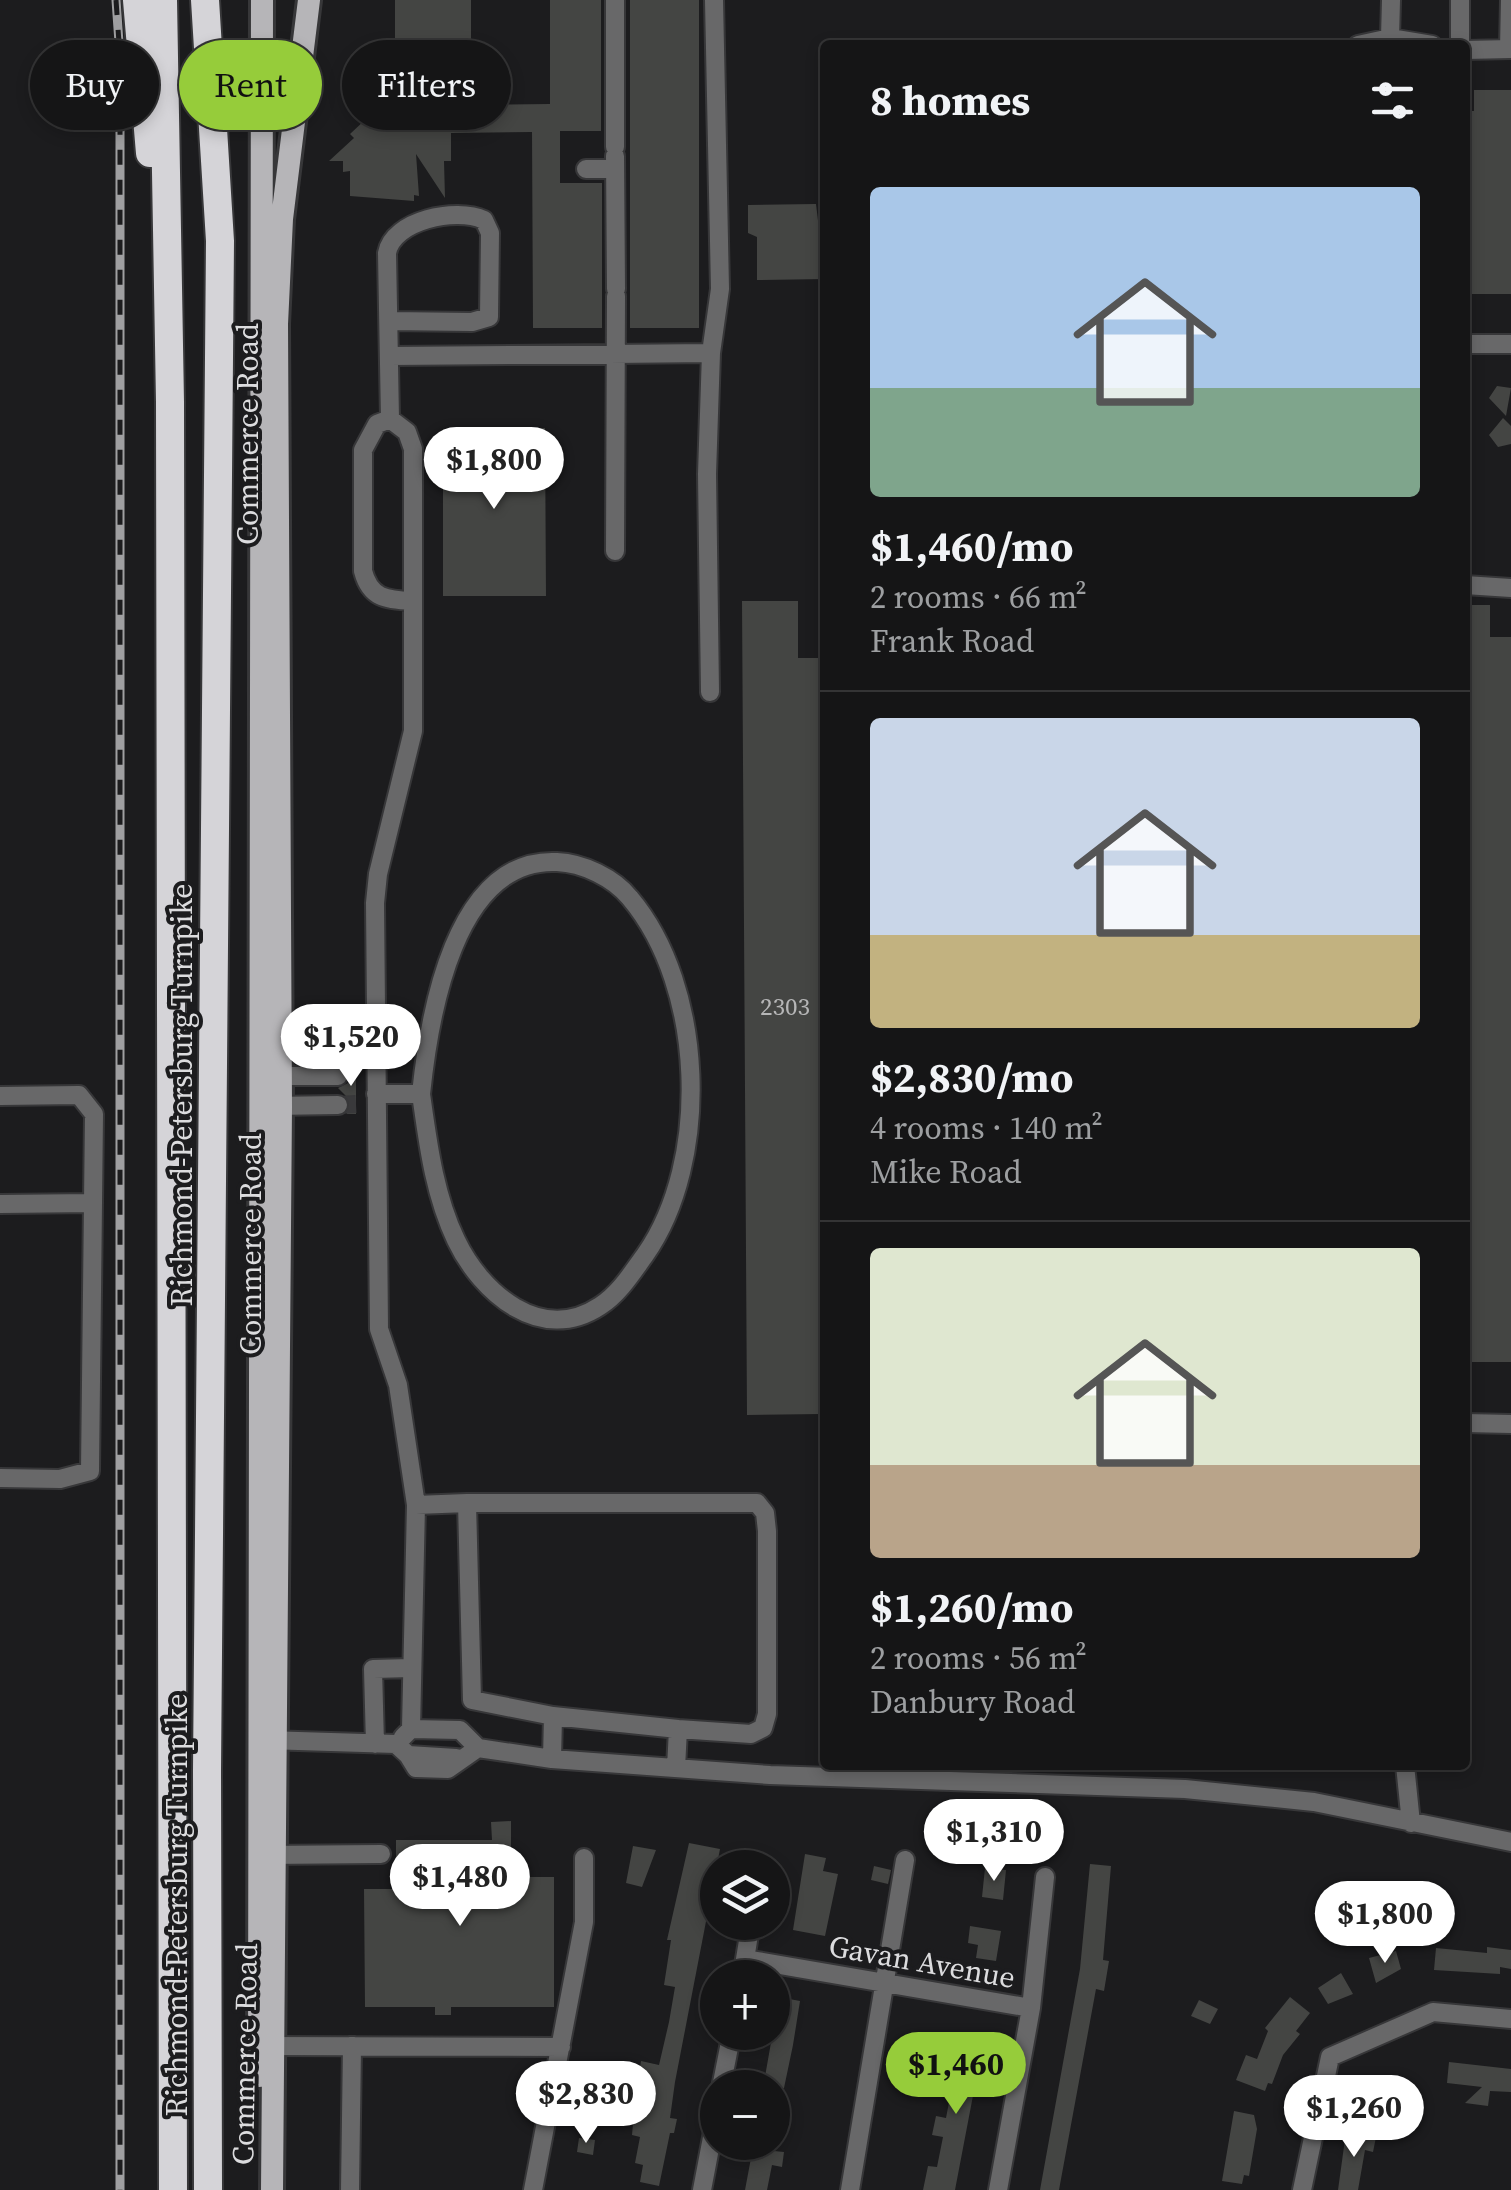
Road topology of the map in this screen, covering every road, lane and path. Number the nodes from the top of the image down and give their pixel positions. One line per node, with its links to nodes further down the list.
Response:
1 (137, 0): 25 (highway)
2 (164, 0): 25 (highway, Richmond-Petersburg Turnpike)
3 (205, 0): 71 (highway, Richmond-Petersburg Turnpike)
4 (262, 0): 32 (main road, Commerce Road)
5 (309, 0): 32 (main road, Commerce Road)
6 (614, 0): 17 (street)
7 (714, 0): 22 (street)
8 (1390, 0): 11 (street)
9 (1460, 0): 14 (street)
10 (1510, 0): 16 (street)
11 (1390, 38): 12 (street); 13 (street)
12 (1381, 40)
13 (1402, 40)
14 (1463, 40)
15 (1470, 47): 16 (street)
16 (1510, 50)
17 (615, 157): 18 (street); 23 (street)
18 (586, 170)
19 (389, 321): 19 (street); 24 (street)
20 (1470, 344): 21 (street)
21 (1511, 344)
22 (711, 352): 23 (street); 31 (street)
23 (616, 354): 24 (street); 27 (street)
24 (390, 356): 26 (street)
25 (170, 402): 70 (highway, Richmond-Petersburg Turnpike)
26 (390, 419): 30 (street); 30 (street)
27 (615, 550)
28 (1470, 586): 29 (street)
29 (1511, 588)
30 (412, 601): 33 (street)
31 (710, 692)
32 (271, 1076): 33 (street); 36 (main road, Commerce Road)
33 (376, 1091): 34 (street); 36 (street); 43 (street)
34 (420, 1094): 34 (street)
35 (0, 1096): 37 (street)
36 (272, 1106): 48 (main road, Commerce Road)
37 (93, 1203): 38 (street); 41 (street)
38 (0, 1204)
39 (1470, 1423): 40 (street)
40 (1511, 1424)
41 (0, 1478)
42 (467, 1503): 43 (street); 45 (street); 47 (street)
43 (416, 1506): 44 (street)
44 (411, 1668): 46 (street); 49 (street)
45 (553, 1716): 47 (street); 52 (street)
46 (412, 1729): 50 (street); 51 (street)
47 (678, 1729): 53 (street)
48 (270, 1740): 49 (street); 58 (main road, Commerce Road)
49 (375, 1744): 51 (street)
50 (478, 1748): 51 (street); 52 (street)
51 (402, 1750)
52 (552, 1759): 53 (street)
53 (676, 1768): 55 (street)
54 (1406, 1770): 55 (street)
55 (1411, 1823): 56 (street)
56 (1511, 1842)
57 (382, 1854): 58 (street)
58 (268, 1855): 66 (main road, Commerce Road)
59 (584, 1858): 68 (street)
60 (905, 1860): 63 (street)
61 (1045, 1877): 64 (street)
62 (790, 1973): 63 (street, Gavan Avenue)
63 (886, 1984): 64 (street, Gavan Avenue); 77 (street)
64 (1031, 2008): 78 (street)
65 (1511, 2019): 79 (street)
66 (267, 2046): 67 (street); 72 (main road, Commerce Road); 73 (main road, Commerce Road)
67 (352, 2046): 68 (street); 74 (street)
68 (561, 2047): 75 (street)
69 (708, 2160): 76 (street)
70 (173, 2190)
71 (208, 2190)
72 (259, 2190)
73 (272, 2190)
74 (350, 2190)
75 (533, 2190)
76 (702, 2190)
77 (850, 2190)
78 (998, 2190)
79 (1302, 2190)

